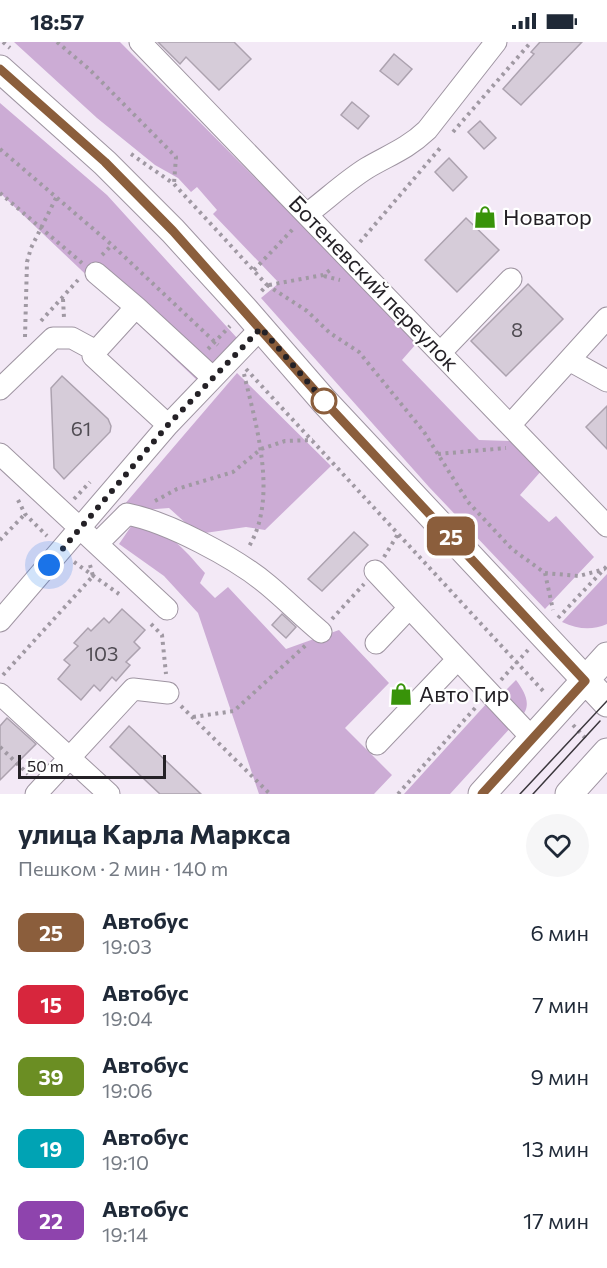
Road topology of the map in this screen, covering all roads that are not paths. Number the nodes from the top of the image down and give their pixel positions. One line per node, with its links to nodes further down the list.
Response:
1 (140, 42): 4 (street, Ботеневский переулок)
2 (496, 42): 4 (street)
3 (0, 69): 9 (main road)
4 (307, 214): 11 (street, Ботеневский переулок)
5 (93, 271): 7 (street)
6 (512, 279): 11 (street)
7 (136, 307): 10 (street); 13 (street)
8 (607, 318): 12 (street)
9 (261, 328): 13 (street); 30 (main road)
10 (96, 351): 15 (street); 17 (street)
11 (441, 352): 16 (street, Ботеневский переулок)
12 (569, 360): 14 (street); 16 (street)
13 (212, 377): 17 (street)
14 (607, 381)
15 (0, 389)
16 (511, 424): 19 (street, Ботеневский переулок)
17 (168, 425): 20 (street)
18 (0, 454): 20 (street)
19 (607, 526)
20 (79, 529): 21 (street); 23 (street)
21 (97, 544): 25 (street); 26 (street)
22 (375, 572): 24 (street)
23 (4, 608)
24 (409, 608): 27 (street); 29 (street)
25 (167, 609)
26 (321, 632)
27 (376, 644)
28 (607, 656): 30 (main road)
29 (457, 660): 34 (street); 35 (street)
30 (585, 681): 33 (main road); 34 (main road)
31 (168, 693): 37 (street)
32 (0, 694): 37 (street)
33 (607, 703)
34 (532, 738): 40 (main road)
35 (377, 744)
36 (607, 752): 41 (main road)
37 (71, 757): 38 (street); 39 (street)
38 (39, 790)
39 (109, 794)
40 (482, 794)
41 (568, 794)

